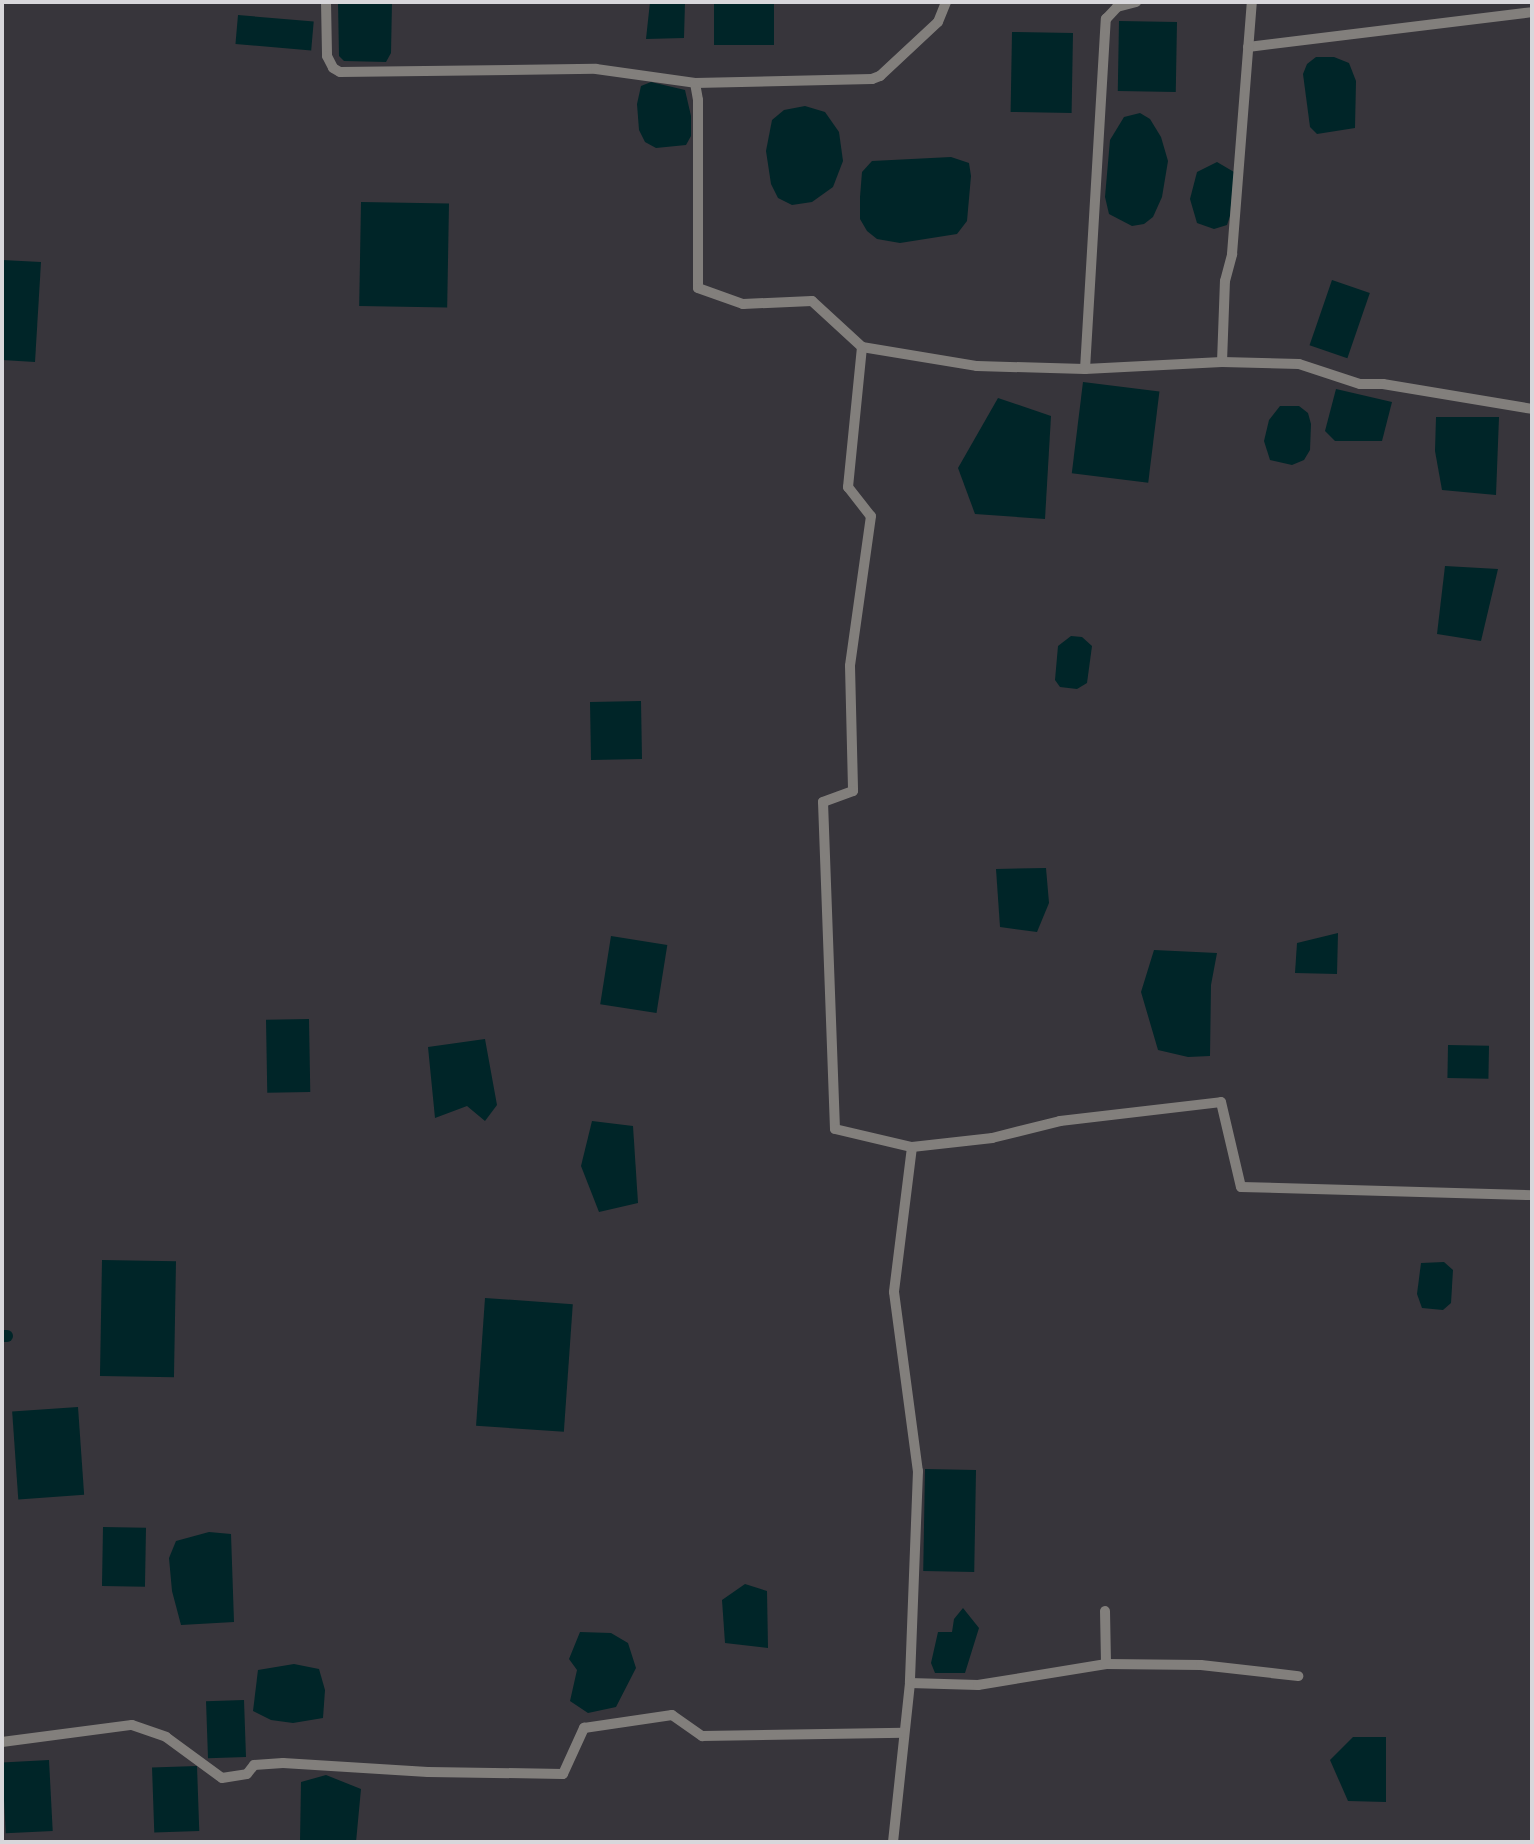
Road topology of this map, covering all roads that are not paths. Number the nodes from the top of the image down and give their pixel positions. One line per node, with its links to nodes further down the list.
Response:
1 (326, 2): 7 (street)
2 (946, 2): 7 (street)
3 (1136, 2): 10 (street)
4 (1252, 2): 6 (street)
5 (1532, 12): 6 (street)
6 (1248, 47): 9 (street)
7 (695, 83): 8 (street)
8 (862, 347): 10 (street); 12 (street)
9 (1222, 362): 10 (street); 11 (street)
10 (1085, 369)
11 (1532, 409)
12 (912, 1147): 13 (street); 17 (street)
13 (1532, 1195)
14 (1105, 1611): 15 (street)
15 (1106, 1664): 16 (street); 17 (street)
16 (1298, 1676)
17 (910, 1683): 18 (street)
18 (904, 1733): 19 (street); 20 (street)
19 (2, 1742)
20 (893, 1842)

